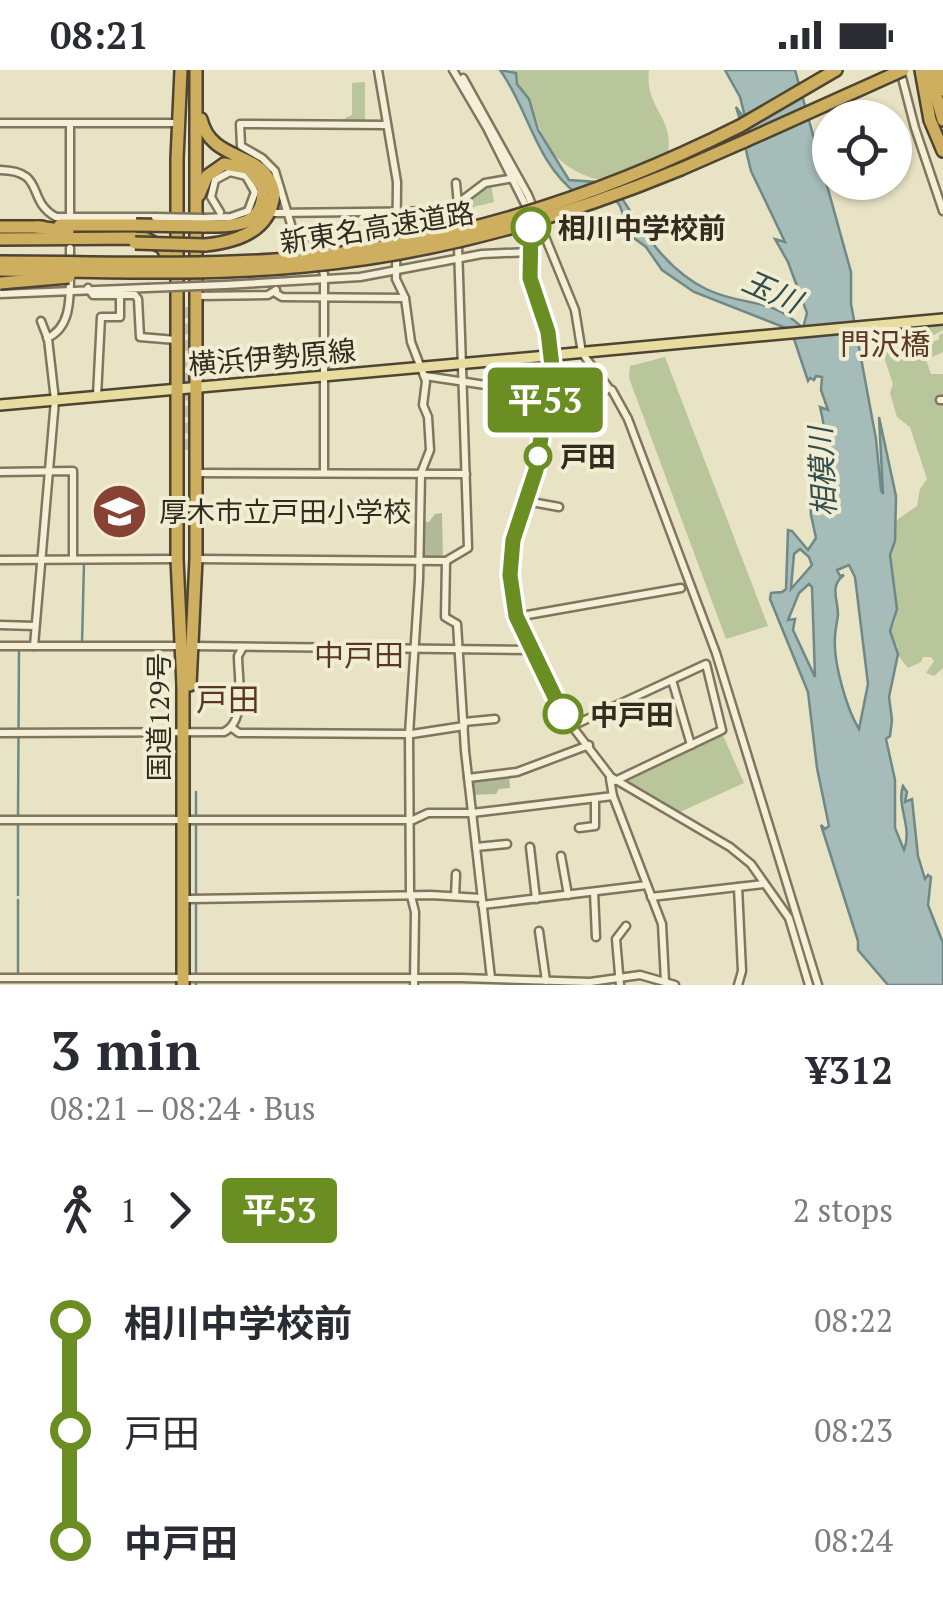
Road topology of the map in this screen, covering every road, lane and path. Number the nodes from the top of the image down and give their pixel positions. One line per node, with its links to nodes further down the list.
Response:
1 (378, 70): 14 (street)
2 (455, 70): 18 (street); 44 (street)
3 (836, 70): 36 (highway, 新東名高速道路, bridge)
4 (902, 70): 22 (street); 36 (highway, 新東名高速道路, bridge)
5 (920, 70): 15 (highway)
6 (929, 70): 10 (highway)
7 (938, 70): 9 (highway)
8 (189, 71): 12 (highway); 27 (highway); 29 (highway, bridge); 49 (highway)
9 (943, 90)
10 (943, 120)
11 (0, 123): 13 (street)
12 (178, 123): 13 (street); 16 (highway)
13 (70, 124): 26 (street)
14 (387, 125): 21 (street); 24 (street)
15 (943, 151)
16 (177, 159): 29 (highway); 49 (highway)
17 (0, 170): 26 (street)
18 (514, 178): 20 (street); 30 (street)
19 (456, 183): 20 (street)
20 (456, 208): 24 (street); 35 (street)
21 (286, 211): 24 (street); 25 (street); 39 (street)
22 (943, 211)
23 (220, 212): 27 (street)
24 (397, 212): 38 (street)
25 (276, 213)
26 (70, 219): 27 (street, bridge)
27 (201, 222): 27 (highway); 29 (highway, bridge); 49 (highway)
28 (0, 228): 29 (highway)
29 (37, 233): 31 (highway); 49 (highway)
30 (532, 233): 33 (street); 44 (street)
31 (0, 239)
32 (70, 248): 43 (street)
33 (530, 252): 35 (street); 62 (street)
34 (0, 259): 36 (highway, bridge)
35 (459, 260): 38 (street); 55 (street)
36 (168, 267): 37 (highway, 新東名高速道路, bridge); 40 (highway, bridge)
37 (0, 270)
38 (396, 272): 39 (street); 48 (street)
39 (325, 280): 42 (street); 47 (street)
40 (0, 283)
41 (88, 288): 42 (street, bridge); 43 (street); 46 (street)
42 (276, 288): 47 (street); 49 (street)
43 (70, 289): 45 (street); 52 (street)
44 (566, 289): 54 (street)
45 (0, 294)
46 (120, 295): 53 (street); 63 (street)
47 (325, 298): 48 (street); 57 (street)
48 (406, 298): 56 (street)
49 (186, 301): 53 (highway); 59 (highway)
50 (943, 319): 54 (main road, 横浜伊勢原線)
51 (42, 321): 52 (street)
52 (47, 338): 64 (street)
53 (177, 340): 60 (highway)
54 (585, 352): 55 (main road, 横浜伊勢原線); 61 (street)
55 (462, 364): 56 (main road, 横浜伊勢原線); 58 (street)
56 (422, 372): 57 (main road, 横浜伊勢原線); 58 (street); 70 (street)
57 (324, 376): 59 (main road, 横浜伊勢原線); 69 (street)
58 (463, 382): 62 (street); 72 (street)
59 (195, 386): 60 (main road, 横浜伊勢原線); 71 (highway)
60 (177, 388): 63 (main road, 横浜伊勢原線); 77 (highway)
61 (610, 389): 62 (street); 123 (street)
62 (546, 394): 73 (street)
63 (97, 396): 64 (main road, 横浜伊勢原線)
64 (55, 400): 65 (main road, 横浜伊勢原線); 68 (street)
65 (0, 405)
66 (186, 450): 95 (highway, 国道129号)
67 (0, 472): 68 (street)
68 (48, 472): 75 (street); 76 (street)
69 (324, 473): 70 (street); 71 (street)
70 (422, 473): 72 (street); 80 (street)
71 (196, 474): 78 (highway)
72 (466, 474): 81 (street)
73 (526, 500): 74 (street); 83 (street)
74 (554, 507)
75 (40, 559): 76 (street); 79 (street); 85 (street)
76 (72, 559): 77 (street)
77 (177, 559): 88 (highway)
78 (196, 559): 80 (street); 89 (highway)
79 (0, 560)
80 (417, 560): 81 (street); 91 (street)
81 (446, 562): 92 (street)
82 (681, 588): 83 (street)
83 (516, 616): 93 (street)
84 (0, 625): 85 (street)
85 (34, 626): 86 (street)
86 (34, 645): 87 (street); 88 (street)
87 (0, 646)
88 (179, 646): 95 (highway)
89 (194, 646): 90 (street); 95 (highway)
90 (244, 646): 91 (street); 99 (street)
91 (415, 647): 92 (street); 102 (street)
92 (459, 650): 93 (street); 97 (street)
93 (531, 650): 98 (street)
94 (672, 680): 98 (street); 104 (street); 104 (street)
95 (186, 685): 101 (highway, 国道129号)
96 (495, 719): 97 (street)
97 (464, 724): 102 (street); 105 (street)
98 (572, 726): 103 (street)
99 (232, 728): 101 (street); 102 (street)
100 (0, 733): 101 (street)
101 (186, 733): 111 (highway, 国道129号)
102 (410, 734): 112 (street)
103 (588, 745): 105 (street); 106 (street)
104 (690, 745): 106 (street)
105 (468, 778): 109 (street)
106 (613, 779): 107 (street); 119 (street)
107 (613, 796): 108 (street); 120 (street)
108 (595, 798): 109 (street); 113 (street)
109 (472, 813): 112 (street); 115 (street)
110 (0, 820): 111 (street)
111 (191, 820): 112 (street); 129 (highway, 国道129号); 137 (highway, 国道129号)
112 (410, 820): 127 (street)
113 (578, 828)
114 (504, 843): 115 (street)
115 (476, 848): 130 (street)
116 (530, 851): 128 (street)
117 (561, 856): 124 (street)
118 (456, 874): 125 (street)
119 (765, 884): 121 (street); 131 (street)
120 (647, 886): 122 (street); 126 (street)
121 (738, 887): 126 (street); 145 (street)
122 (594, 892): 124 (street); 134 (street)
123 (787, 892): 131 (street); 147 (street)
124 (568, 895): 128 (street)
125 (455, 896): 127 (street); 130 (street)
126 (651, 897): 143 (street)
127 (411, 898): 129 (street); 138 (street)
128 (536, 898): 130 (street)
129 (193, 899): 137 (highway, 国道129号)
130 (482, 902): 136 (street)
131 (780, 904): 146 (street)
132 (626, 926): 140 (street)
133 (540, 930): 139 (street)
134 (596, 937)
135 (0, 978): 137 (street)
136 (491, 978): 139 (street); 142 (street)
137 (189, 980): 138 (street)
138 (414, 981): 141 (street)
139 (546, 981): 140 (street)
140 (620, 981): 143 (street)
141 (433, 982): 142 (street)
142 (478, 982)
143 (665, 984): 144 (street)
144 (675, 985)
145 (738, 985)
146 (809, 985)
147 (818, 985)

